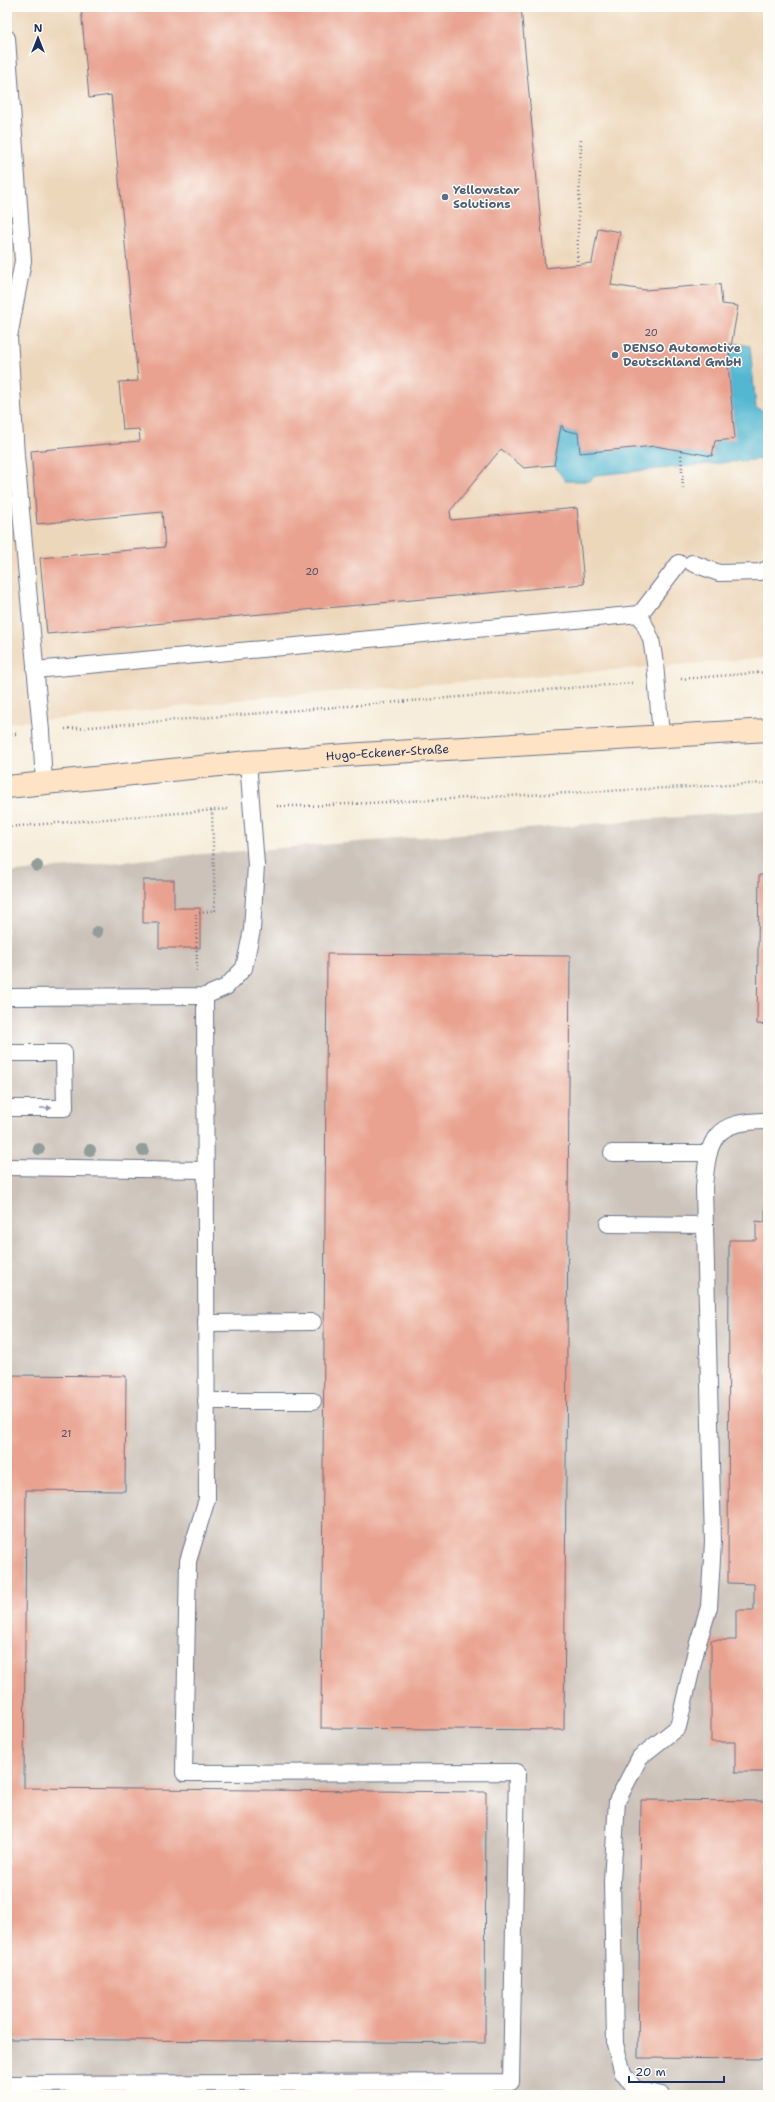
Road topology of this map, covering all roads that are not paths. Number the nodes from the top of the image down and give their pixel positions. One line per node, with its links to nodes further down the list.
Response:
1 (7, 38): 4 (lane)
2 (768, 569): 3 (lane)
3 (640, 614): 4 (lane); 6 (lane)
4 (35, 670): 8 (lane)
5 (768, 730): 6 (main road, Hugo-Eckener-Straße)
6 (662, 736): 7 (main road, Hugo-Eckener-Straße)
7 (248, 762): 8 (main road, Hugo-Eckener-Straße); 10 (lane)
8 (44, 783): 9 (main road, Hugo-Eckener-Straße)
9 (7, 787)
10 (201, 996): 11 (lane); 18 (lane)
11 (7, 997)
12 (7, 1053): 13 (lane, one-way to 12)
13 (7, 1108)
14 (768, 1120): 16 (lane)
15 (612, 1153): 16 (lane)
16 (708, 1153): 20 (lane)
17 (7, 1167): 18 (lane)
18 (206, 1170): 22 (lane)
19 (608, 1224): 20 (lane)
20 (705, 1225): 26 (lane)
21 (313, 1322): 22 (lane)
22 (206, 1323): 23 (lane)
23 (206, 1401): 24 (lane); 25 (lane)
24 (313, 1401)
25 (7, 2084)
26 (662, 2095)

